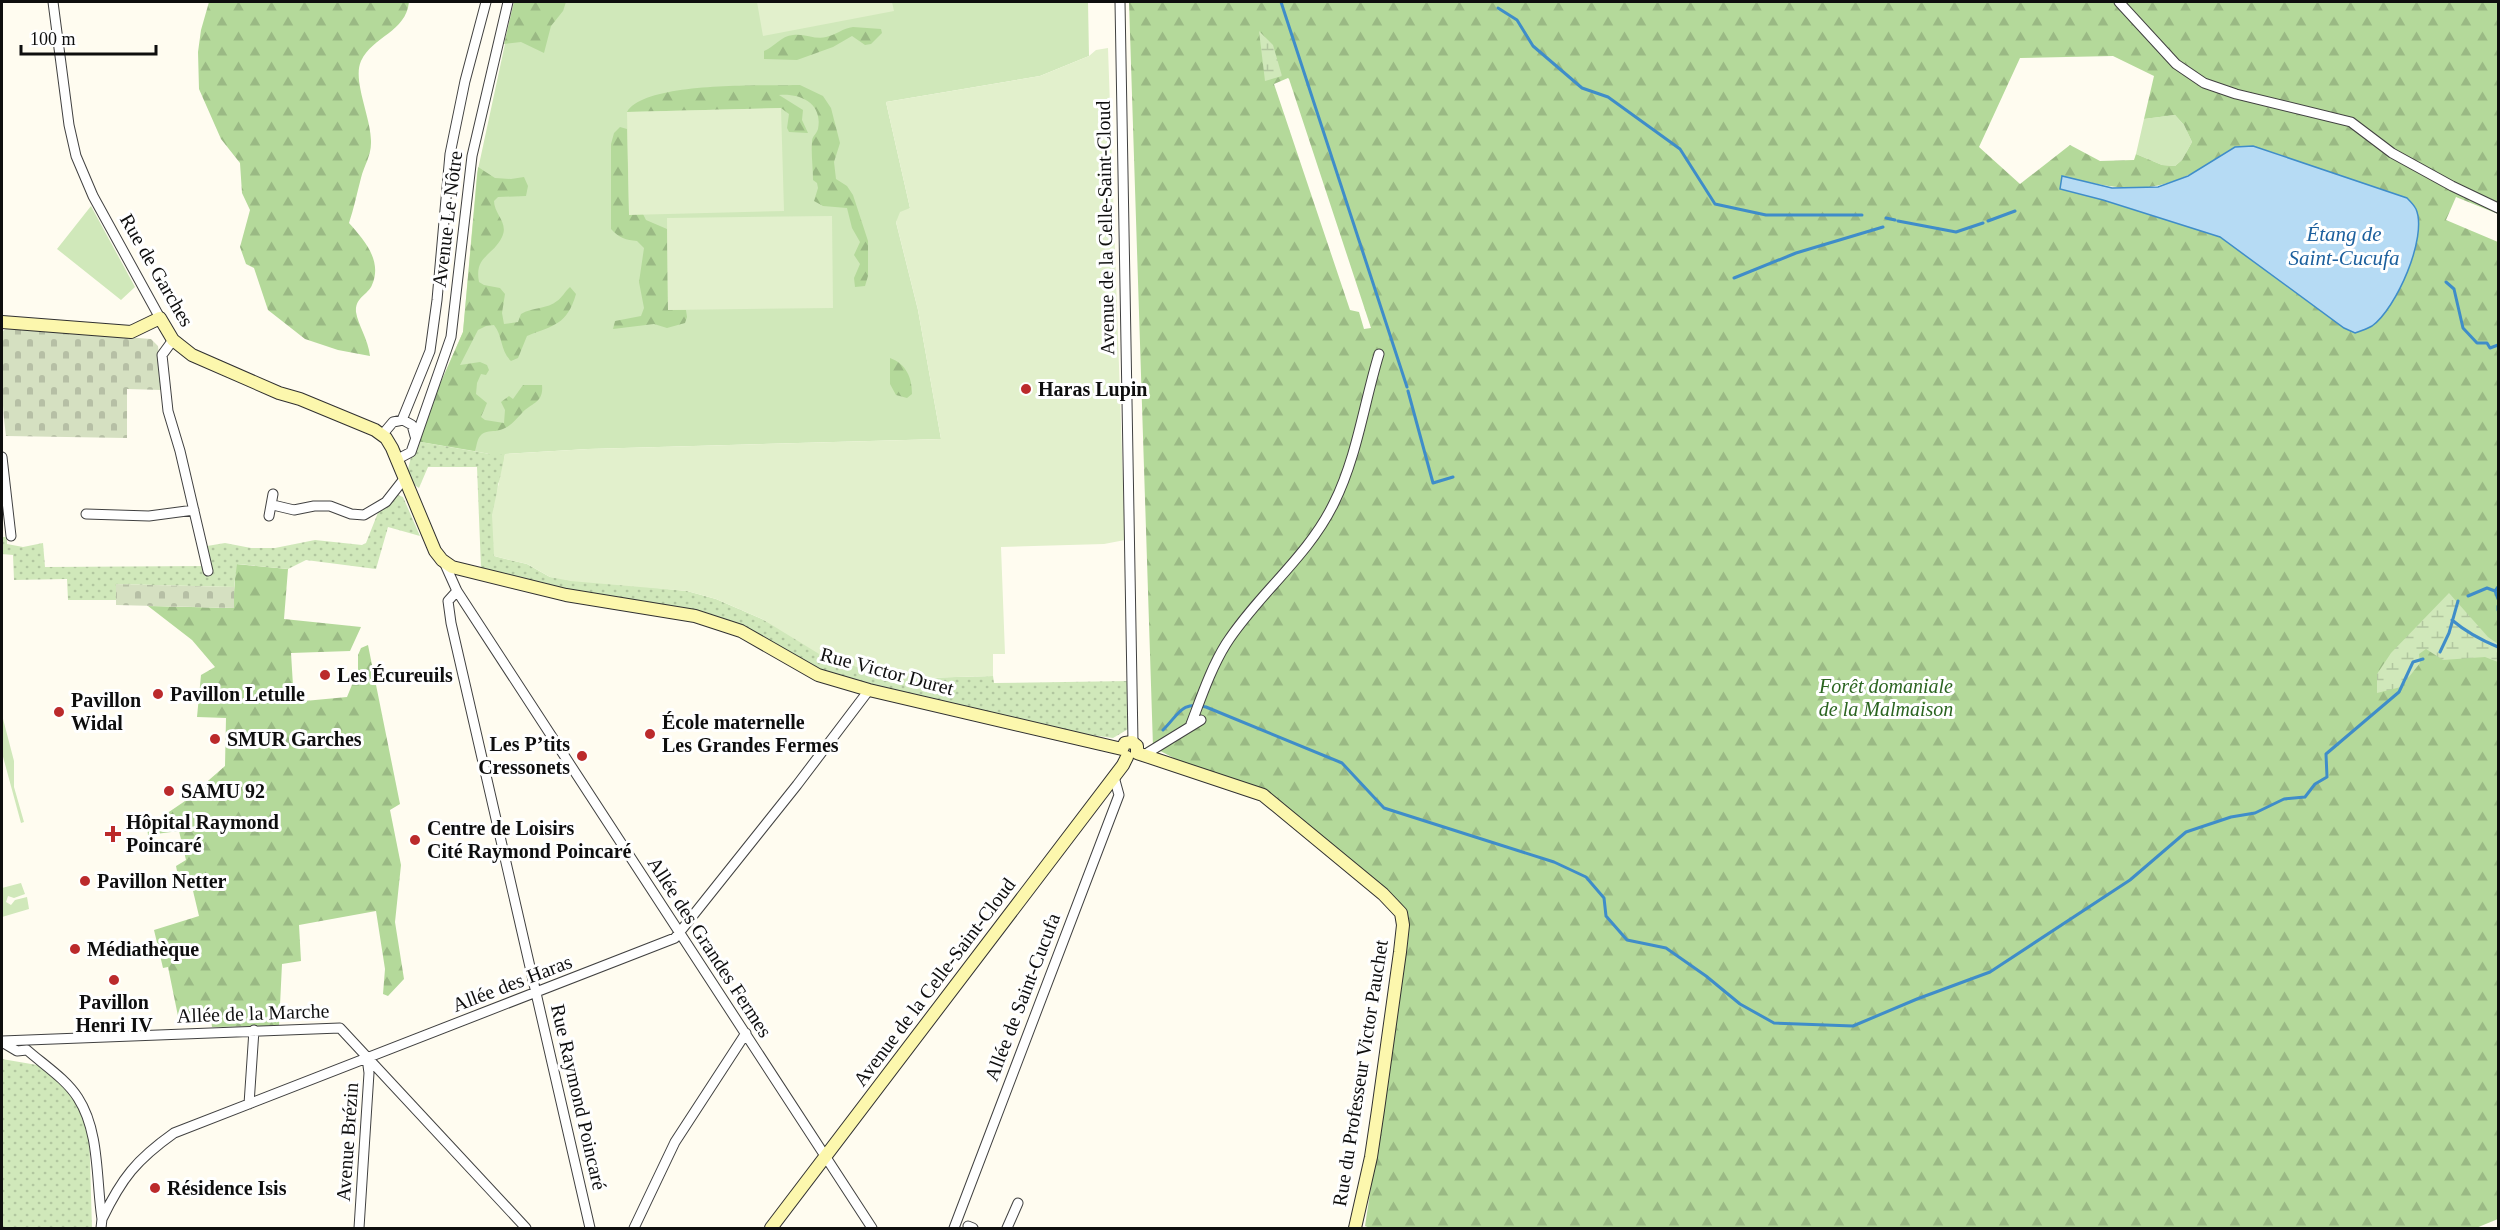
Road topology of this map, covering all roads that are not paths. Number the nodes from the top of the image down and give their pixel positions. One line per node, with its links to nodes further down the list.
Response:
1 (53, 2): 7 (street, Rue de Garches)
2 (486, 2): 11 (street, Avenue Le Nôtre)
3 (508, 2): 13 (street, Avenue Le Nôtre)
4 (1120, 2): 29 (street, Avenue de la Celle-Saint-Cloud)
5 (2119, 2): 6 (street)
6 (2499, 208)
7 (160, 318): 8 (street); 9 (street, Rue de Garches)
8 (2, 322)
9 (173, 340): 12 (street, Rue de Garches); 19 (street)
10 (1379, 354): 28 (street)
11 (402, 420): 12 (street); 13 (street)
12 (382, 435): 15 (street)
13 (415, 439): 15 (street, Avenue Le Nôtre)
14 (2, 457): 22 (street)
15 (396, 460): 16 (street)
16 (404, 479): 18 (street); 23 (street)
17 (273, 494): 18 (street)
18 (273, 505): 21 (street)
19 (194, 510): 20 (street); 24 (street)
20 (86, 514)
21 (269, 516)
22 (11, 536)
23 (443, 561): 25 (street, Allée des Grandes Fermes); 26 (street, Rue Victor Duret)
24 (208, 571)
25 (457, 591): 31 (street, Allée des Grandes Fermes); 32 (street, Rue Raymond Poincaré)
26 (869, 690): 29 (street, Rue Victor Duret); 31 (street, Allée des Haras)
27 (1201, 720): 28 (street)
28 (1191, 724): 29 (street)
29 (1133, 752): 30 (street, Avenue de la Celle-Saint-Cloud); 51 (street, Rue du Professeur Victor Pauchet)
30 (1114, 777): 40 (street, Avenue de la Celle-Saint-Cloud); 49 (street, Allée de Saint-Cucufa)
31 (680, 933): 32 (street, Allée des Haras); 34 (street, Allée des Grandes Fermes)
32 (537, 993): 38 (street, Allée des Haras); 45 (street, Rue Raymond Poincaré)
33 (254, 1030): 35 (street, Allée de la Marche); 38 (street, Allée de la Marche); 39 (street)
34 (746, 1033): 40 (street, Allée des Grandes Fermes); 46 (street)
35 (28, 1039): 36 (street, Allée de la Marche); 37 (street)
36 (2, 1042): 37 (street)
37 (27, 1050): 42 (street)
38 (367, 1058): 39 (street, Allée des Haras); 43 (street, Avenue Brézin); 44 (street, Allée de la Marche)
39 (249, 1104): 42 (street, Allée des Haras)
40 (826, 1158): 47 (street, Avenue de la Celle-Saint-Cloud); 48 (street, Allée des Grandes Fermes)
41 (1018, 1203): 50 (street)
42 (102, 1224)
43 (359, 1228)
44 (526, 1228)
45 (590, 1228)
46 (634, 1228)
47 (771, 1228)
48 (872, 1228)
49 (954, 1228)
50 (1007, 1228)
51 (1354, 1228)

